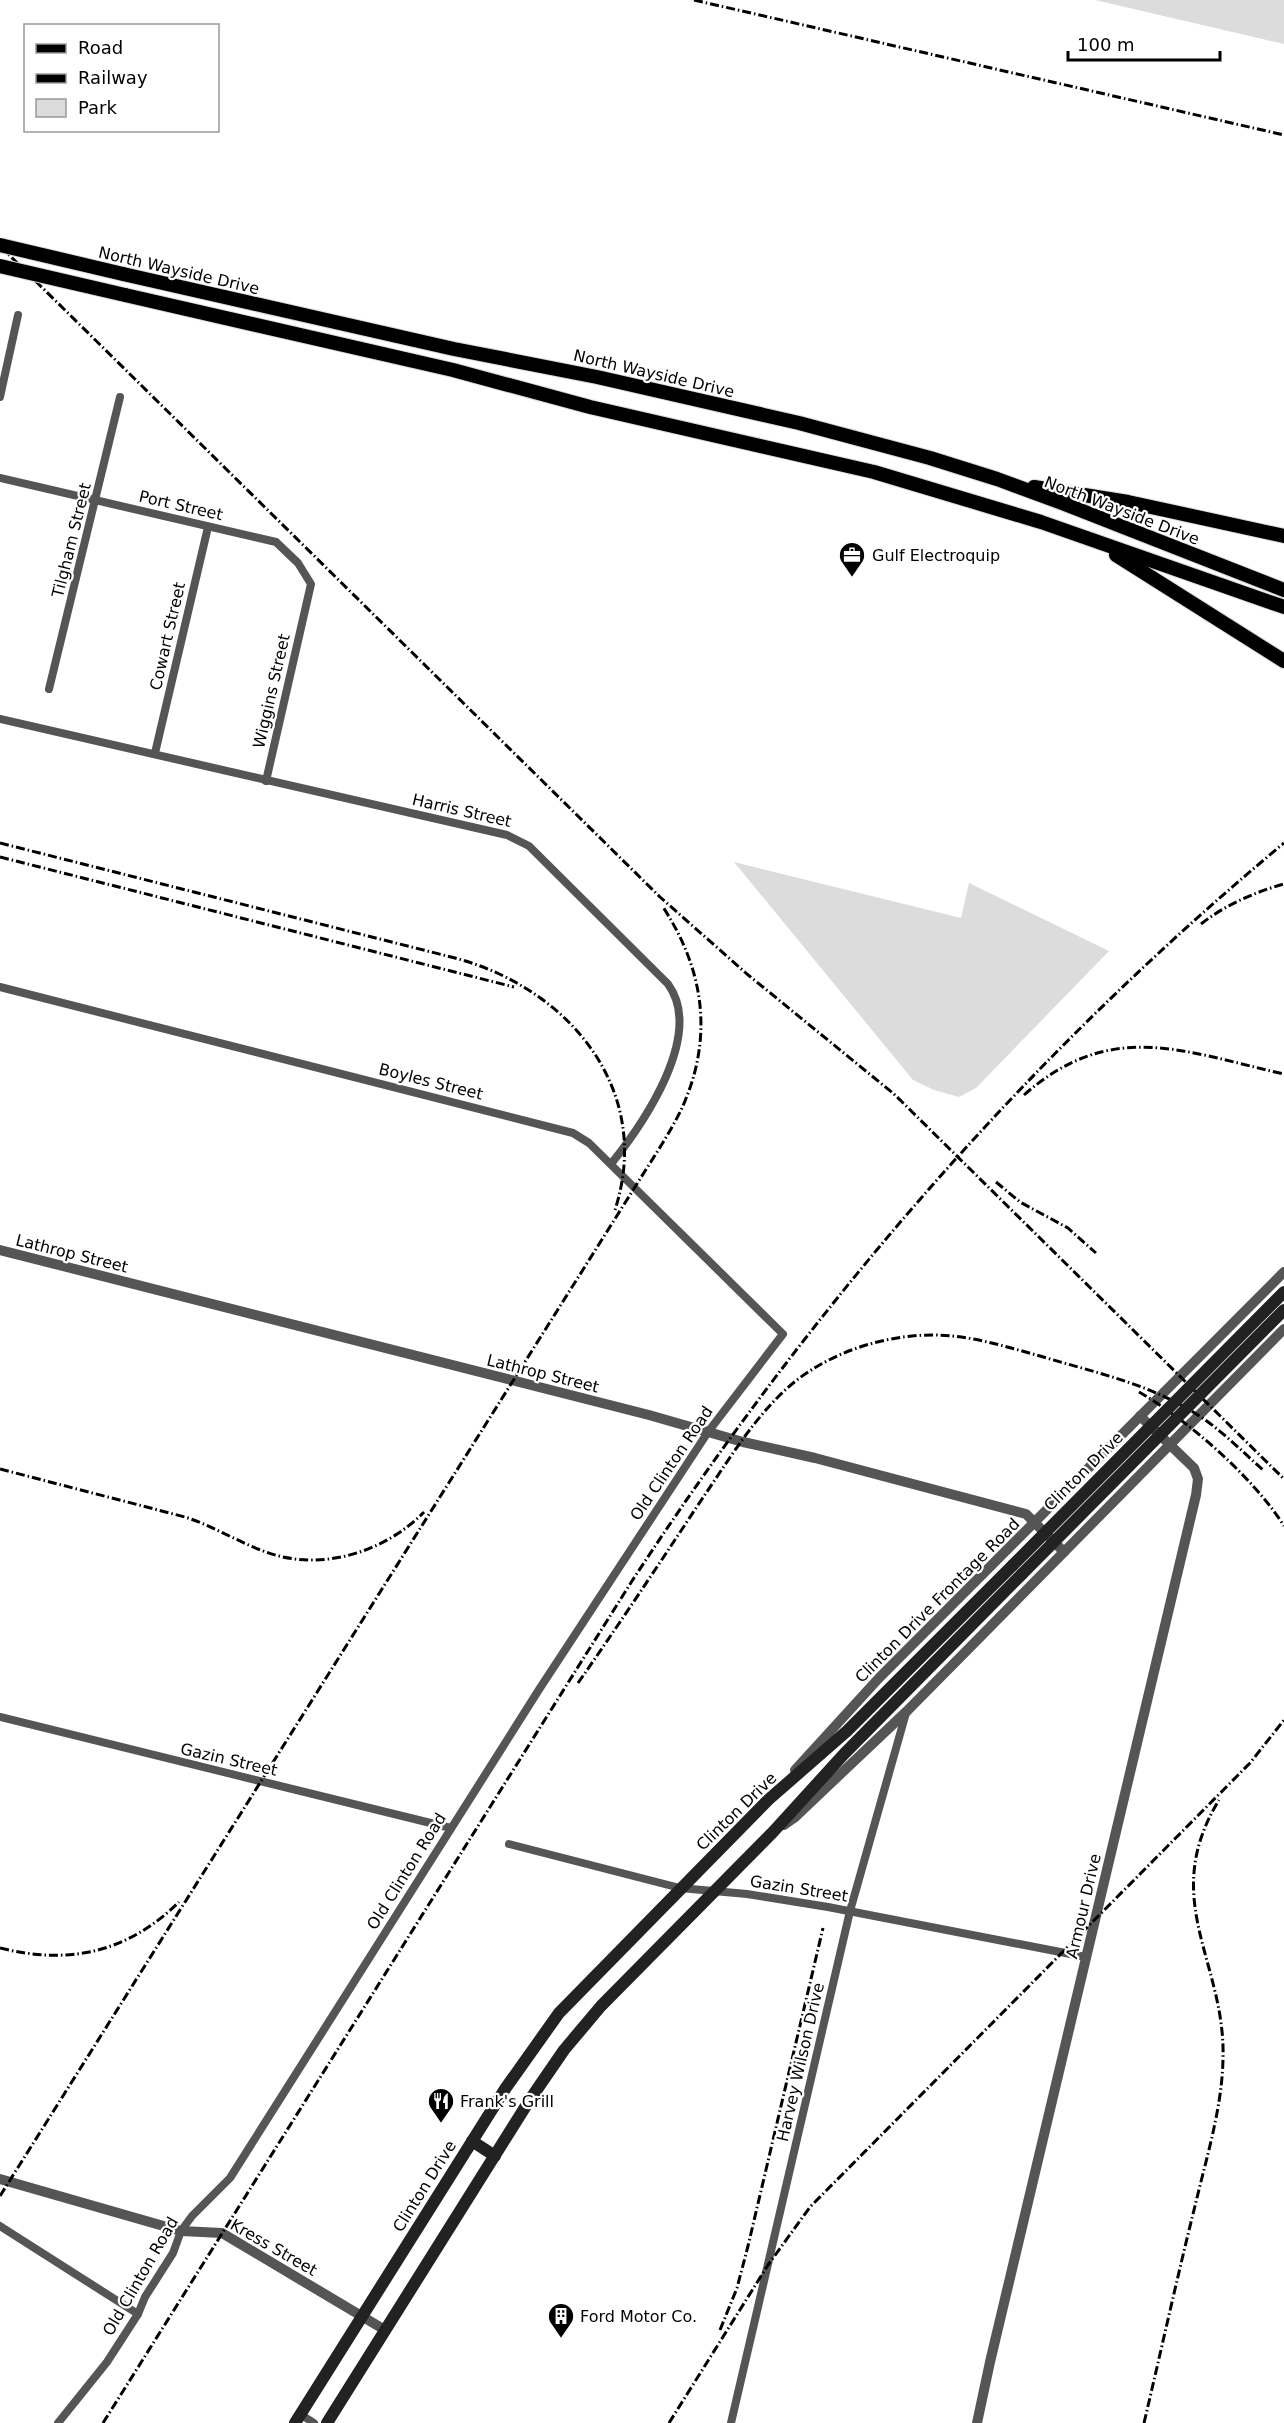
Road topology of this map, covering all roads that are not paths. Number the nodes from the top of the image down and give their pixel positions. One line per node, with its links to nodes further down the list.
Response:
1 (0, 245): 7 (main road, North Wayside Drive, bridge)
2 (0, 266): 10 (main road, bridge)
3 (18, 315): 4 (street)
4 (0, 397)
5 (120, 398): 8 (street, Tilgham Street)
6 (0, 478): 8 (street, Port Street)
7 (997, 479): 11 (main road); 12 (main road, North Wayside Drive)
8 (96, 500): 9 (street, Port Street); 16 (street, Tilgham Street)
9 (208, 527): 14 (street, Port Street); 18 (street, Cowart Street)
10 (1077, 535): 13 (main road); 15 (main road)
11 (1284, 536)
12 (1284, 590)
13 (1284, 607)
14 (306, 608): 19 (street, Wiggins Street)
15 (1284, 661)
16 (49, 689)
17 (0, 719): 18 (street, Harris Street)
18 (155, 753): 19 (street, Harris Street)
19 (266, 781): 21 (street, Harris Street)
20 (0, 987): 21 (street, Boyles Street)
21 (611, 1164): 27 (street, Boyles Street)
22 (0, 1251): 29 (street, Lathrop Street)
23 (1284, 1272): 28 (street, Clinton Drive Frontage Road)
24 (1284, 1292): 35 (main road, Clinton Drive, bridge)
25 (1284, 1310): 37 (main road, Clinton Drive, bridge)
26 (1284, 1329): 30 (street)
27 (783, 1334): 29 (street, Old Clinton Road)
28 (1140, 1416): 30 (street, Armour Drive); 31 (street, Clinton Drive Frontage Road)
29 (708, 1432): 31 (street, Lathrop Street); 36 (street, Old Clinton Road)
30 (1169, 1445): 32 (street); 42 (street, Armour Drive)
31 (1035, 1523): 32 (street, Lathrop Street); 35 (street, Clinton Drive Frontage Road)
32 (1064, 1552): 33 (street)
33 (906, 1711): 37 (street); 41 (street, Harvey Wilson Drive)
34 (0, 1717): 36 (street, Gazin Street)
35 (768, 1800): 39 (main road, Clinton Drive)
36 (451, 1828): 47 (street, Old Clinton Road)
37 (773, 1832): 40 (main road, Clinton Drive)
38 (509, 1844): 39 (street, Gazin Street)
39 (680, 1888): 40 (street, Gazin Street); 43 (main road, Clinton Drive)
40 (716, 1891): 41 (street, Gazin Street); 44 (main road, Clinton Drive)
41 (850, 1911): 42 (street, Gazin Street); 55 (street, Harvey Wilson Drive)
42 (1086, 1957): 56 (street, Armour Drive)
43 (472, 2141): 44 (main road); 49 (main road, Clinton Drive)
44 (495, 2156): 50 (main road, Clinton Drive)
45 (0, 2179): 47 (street, Kress Street)
46 (0, 2226): 48 (street)
47 (181, 2231): 48 (street, Old Clinton Road); 49 (street, Kress Street)
48 (138, 2314): 52 (street, Old Clinton Road)
49 (361, 2315): 50 (street, Kress Street); 51 (main road, Clinton Drive)
50 (385, 2330): 54 (main road, Clinton Drive)
51 (297, 2418): 53 (street)
52 (58, 2423)
53 (314, 2423)
54 (327, 2423)
55 (731, 2423)
56 (977, 2423)

